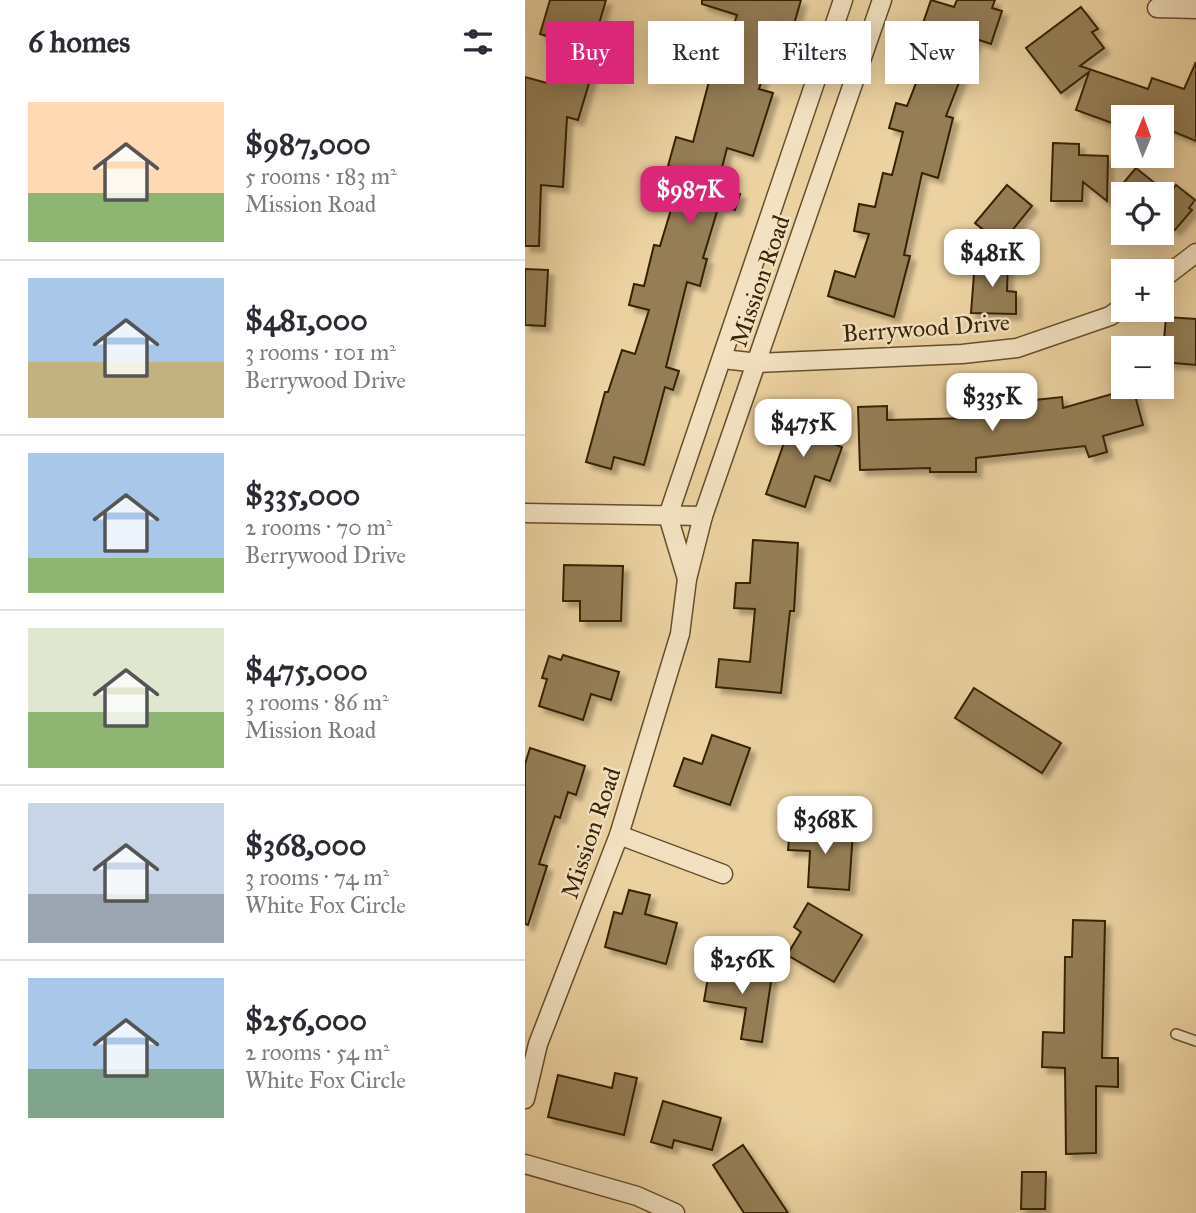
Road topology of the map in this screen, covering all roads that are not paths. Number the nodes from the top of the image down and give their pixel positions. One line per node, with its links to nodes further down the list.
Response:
1 (843, 0): 8 (street, Mission Road)
2 (882, 0): 9 (street, Mission Road)
3 (1157, 8): 4 (street)
4 (1196, 9)
5 (1196, 253): 6 (street)
6 (1174, 270)
7 (1111, 315): 9 (street, Berrywood Drive)
8 (723, 359): 9 (street, Berrywood Drive); 11 (street, Mission Road)
9 (758, 363): 12 (street, Mission Road)
10 (525, 513): 11 (street)
11 (668, 516): 12 (street); 13 (street, Mission Road)
12 (703, 516): 13 (street, Mission Road)
13 (687, 579): 14 (street, Mission Road)
14 (619, 835): 15 (street); 17 (street, Mission Road)
15 (723, 874)
16 (1176, 1034): 18 (lane)
17 (532, 1041): 19 (street, Mission Road)
18 (1196, 1041)
19 (525, 1099)
20 (525, 1164): 21 (street)
21 (674, 1213)

